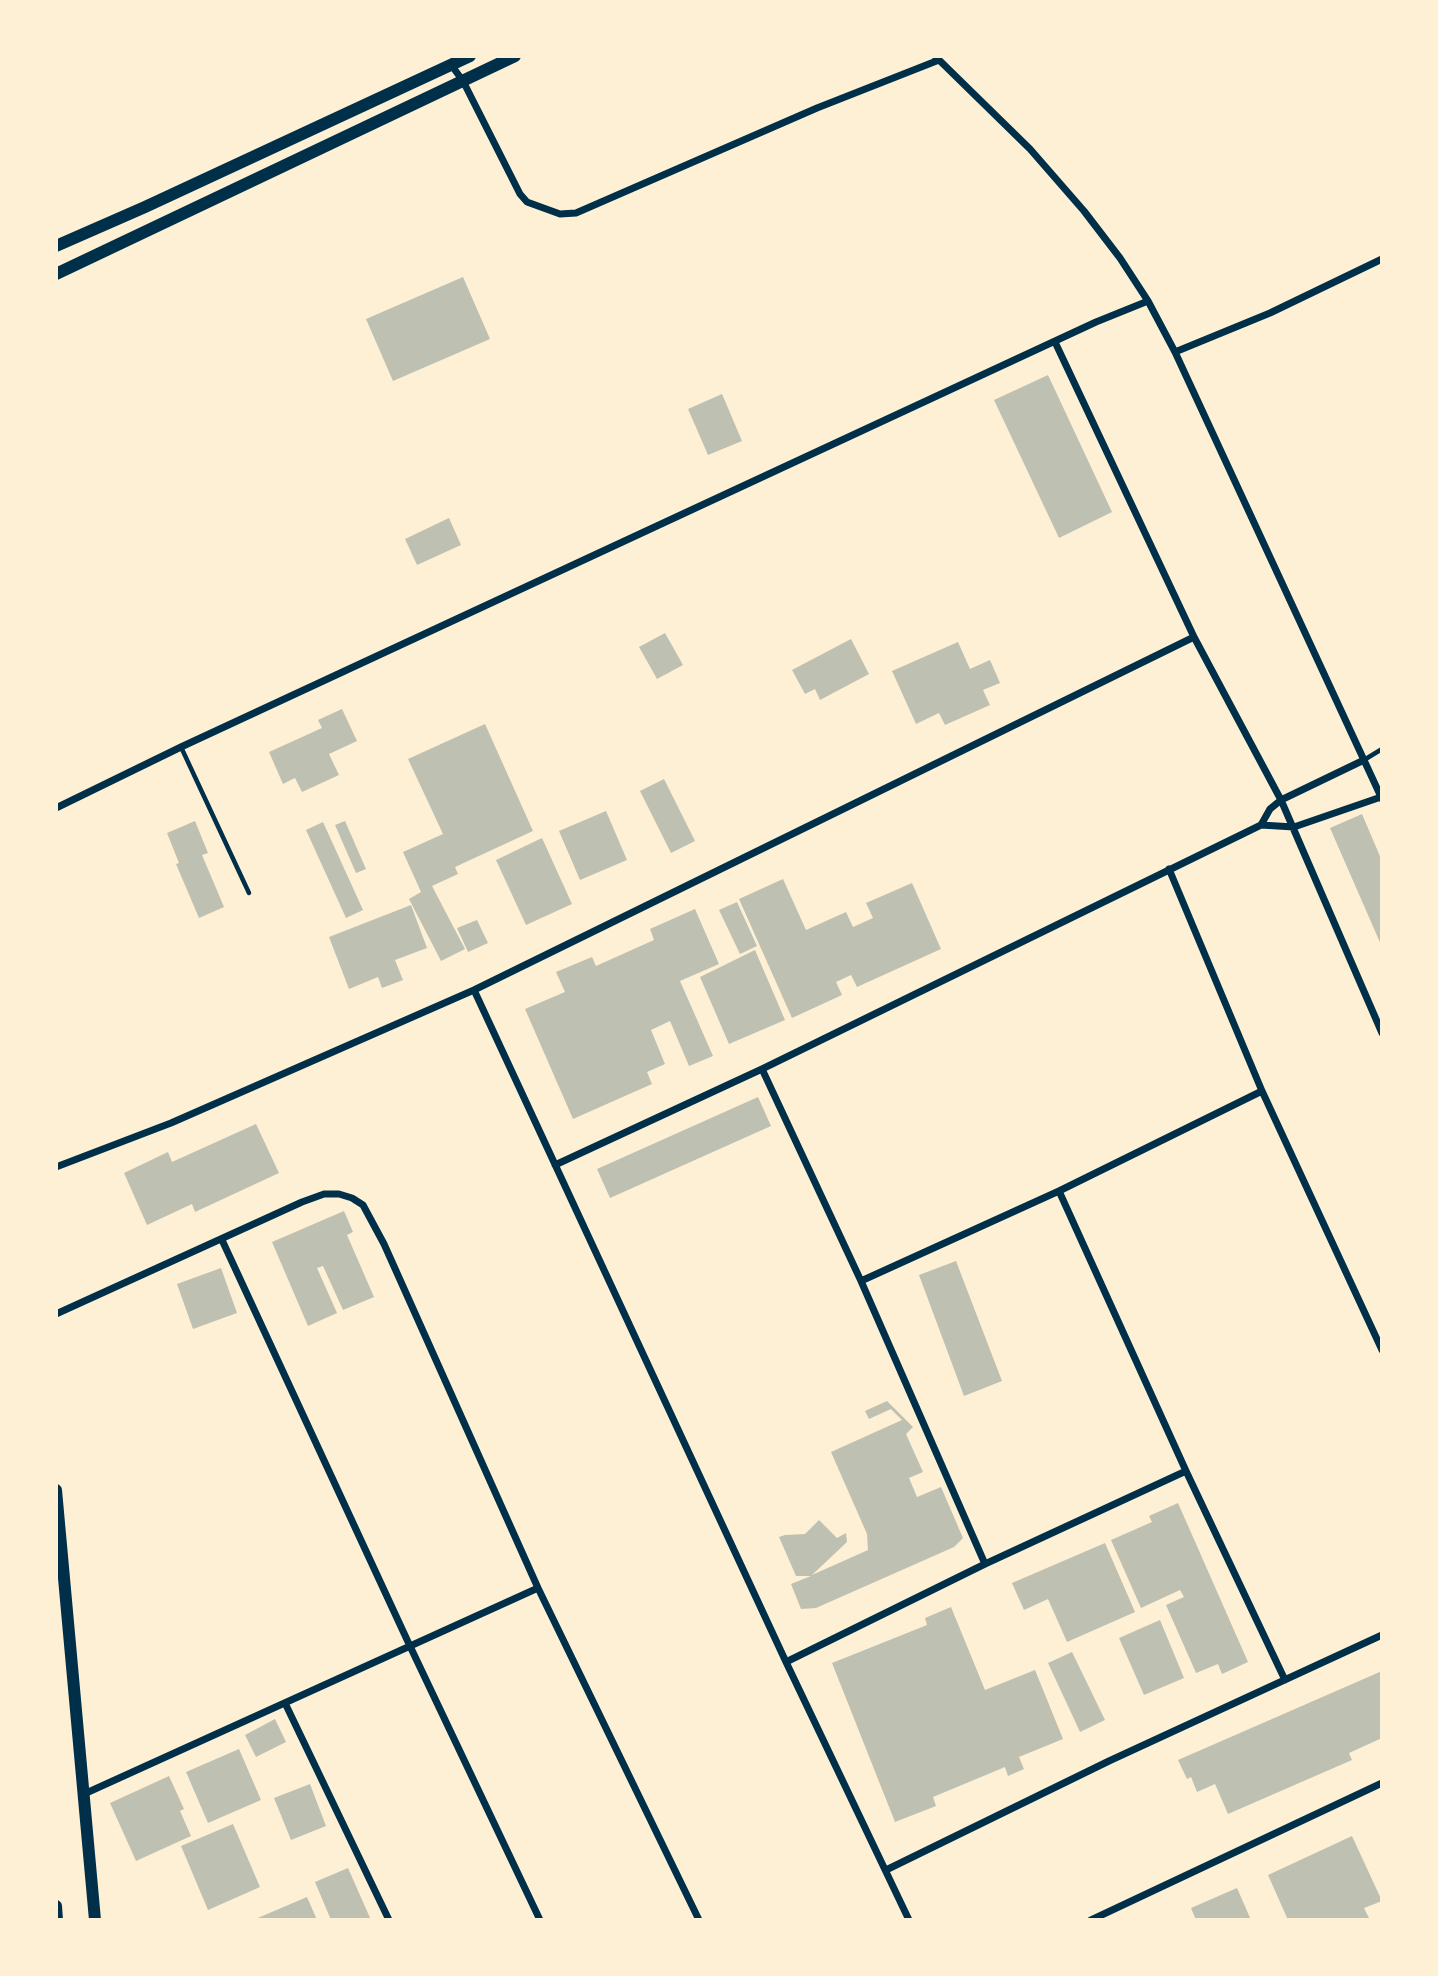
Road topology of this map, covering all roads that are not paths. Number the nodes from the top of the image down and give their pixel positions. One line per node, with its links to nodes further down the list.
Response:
1 (470, 56): 4 (street)
2 (515, 56): 5 (street)
3 (937, 58): 5 (street); 11 (street)
4 (452, 66): 5 (street); 6 (street)
5 (463, 81): 7 (street)
6 (285, 142): 7 (street); 8 (street)
7 (290, 162): 10 (street)
8 (56, 246)
9 (1382, 259): 13 (street)
10 (56, 274)
11 (1148, 301): 12 (street); 13 (street)
12 (1055, 342): 14 (street); 15 (street)
13 (1175, 352): 17 (street)
14 (1194, 638): 19 (street); 25 (street)
15 (181, 747): 20 (street); 24 (lane)
16 (1382, 749): 17 (lane)
17 (1364, 760): 18 (street); 19 (street)
18 (1382, 798): 22 (street)
19 (1281, 800): 21 (street); 22 (street)
20 (56, 808)
21 (1261, 825): 22 (street); 23 (street)
22 (1294, 827): 26 (street)
23 (1169, 869): 27 (street); 28 (street)
24 (249, 893)
25 (474, 990): 29 (street); 30 (street)
26 (1382, 1032)
27 (762, 1069): 29 (street); 33 (street)
28 (1262, 1091): 31 (street); 35 (street)
29 (555, 1165): 43 (street)
30 (56, 1167)
31 (1059, 1191): 33 (street); 36 (street)
32 (222, 1240): 34 (street); 40 (street); 42 (street)
33 (860, 1281): 39 (street)
34 (56, 1314)
35 (1382, 1350)
36 (1186, 1471): 39 (street); 44 (street)
37 (56, 1490): 38 (street)
38 (56, 1499): 47 (street)
39 (985, 1564): 43 (street)
40 (538, 1588): 42 (street); 54 (street)
41 (1382, 1634): 44 (street)
42 (410, 1644): 45 (street); 53 (street)
43 (786, 1662): 48 (street)
44 (1285, 1680): 48 (street)
45 (285, 1703): 47 (street); 52 (street)
46 (1382, 1783): 56 (street)
47 (84, 1794): 51 (street)
48 (886, 1870): 55 (street)
49 (56, 1906): 50 (street)
50 (57, 1920)
51 (95, 1920)
52 (389, 1920)
53 (540, 1920)
54 (699, 1920)
55 (909, 1920)
56 (1091, 1920)

